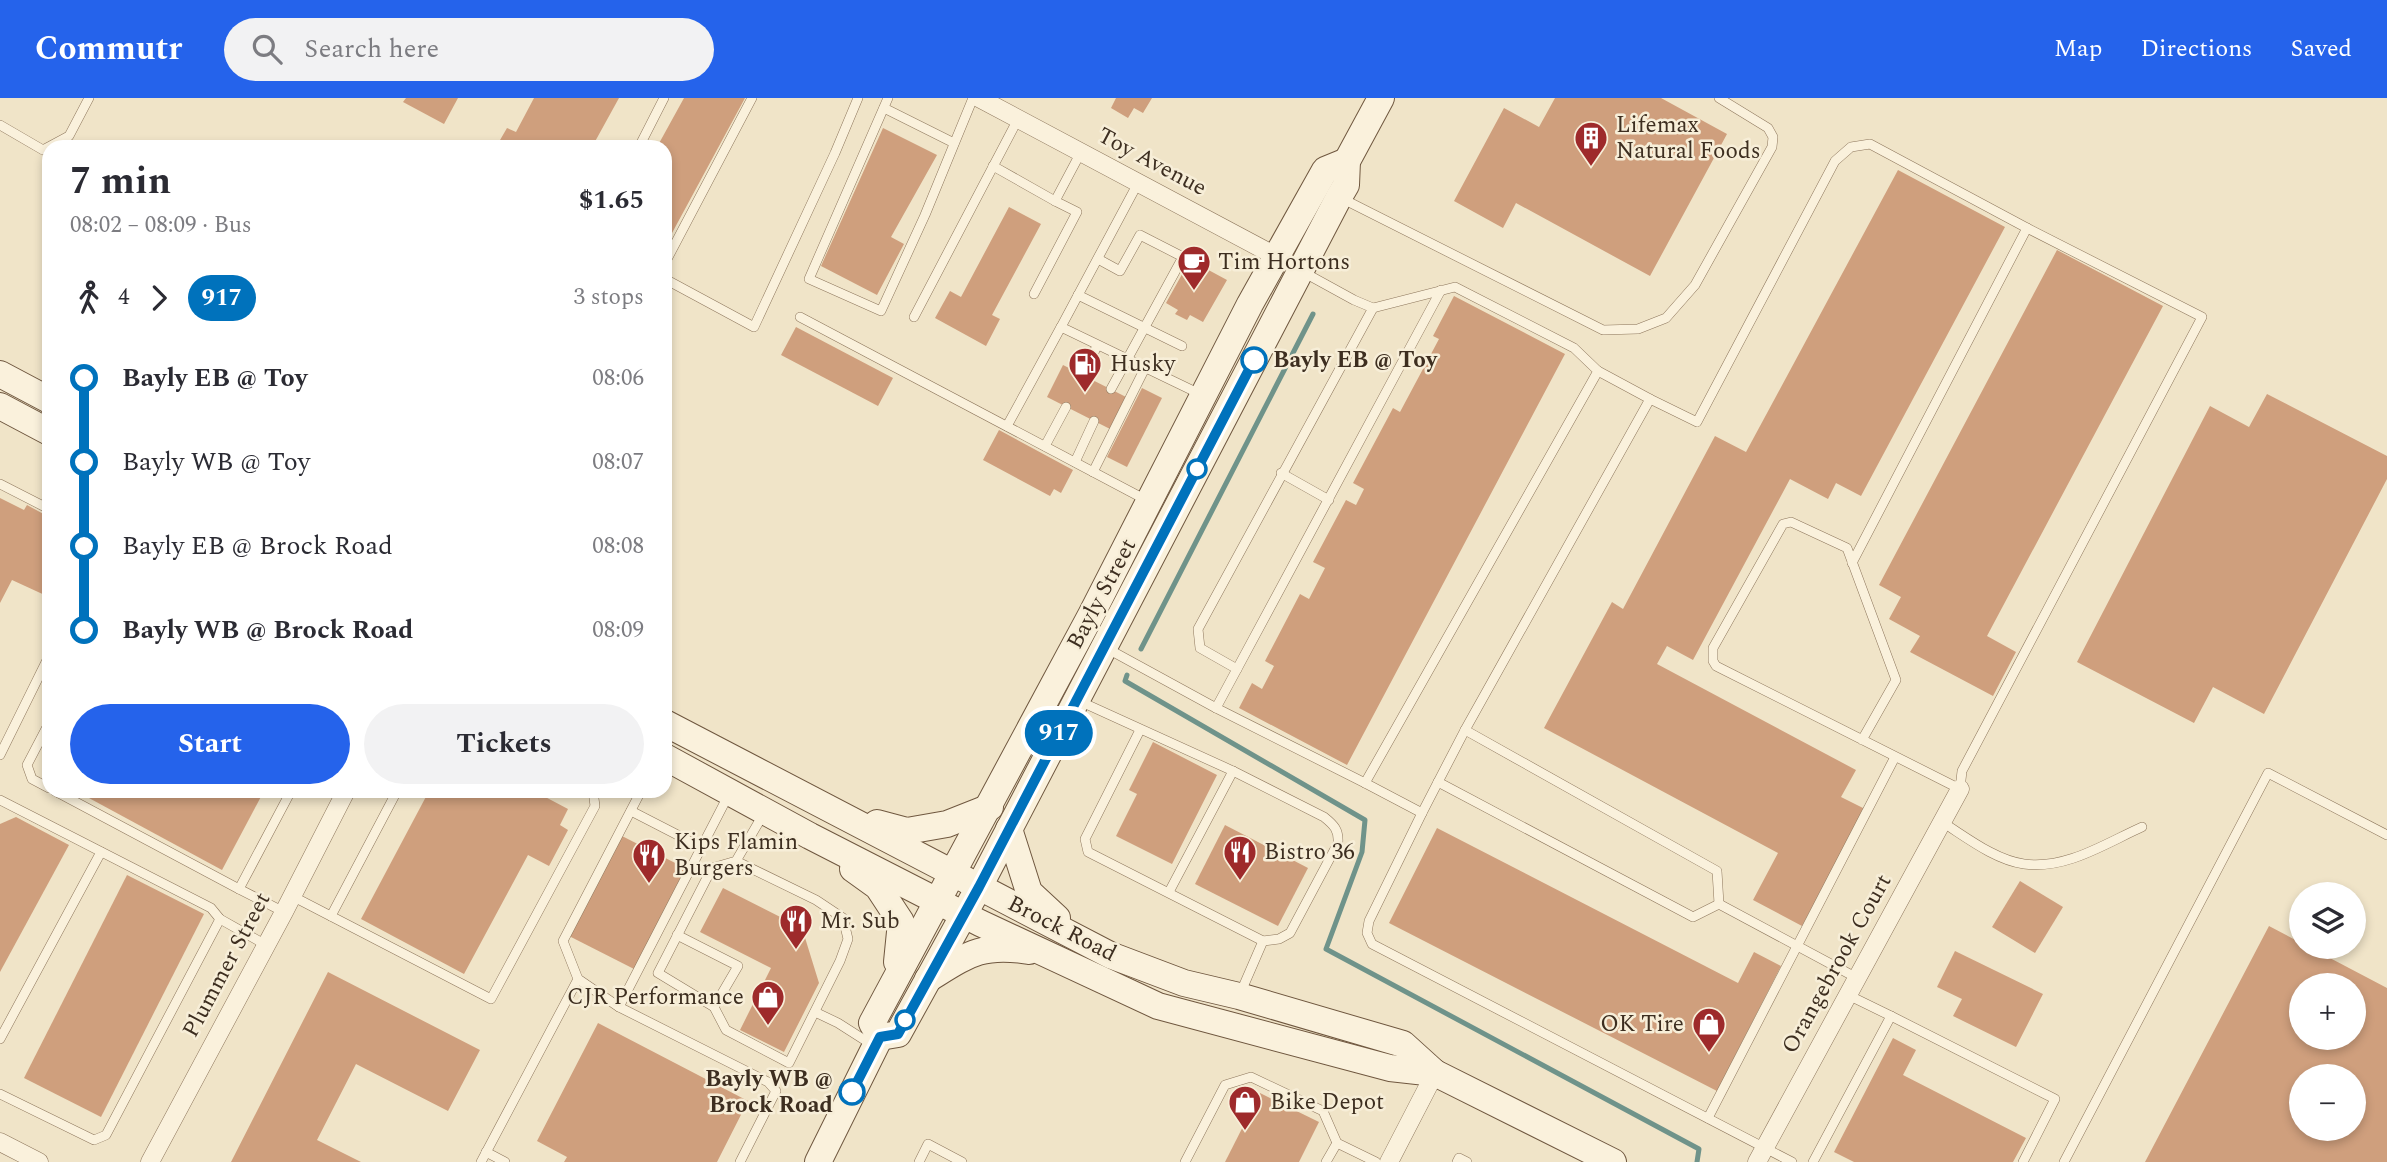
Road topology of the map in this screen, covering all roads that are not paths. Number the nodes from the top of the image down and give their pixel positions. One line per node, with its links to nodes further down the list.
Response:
1 (89, 98): 13 (lane)
2 (664, 98): 14 (lane)
3 (752, 98): 24 (lane)
4 (858, 98): 28 (lane)
5 (888, 98): 10 (lane)
6 (973, 98): 15 (lane)
7 (979, 98): 11 (street, Toy Avenue)
8 (1381, 98): 18 (main road, Bayly Street)
9 (1719, 98): 21 (lane)
10 (884, 108): 15 (lane); 15 (lane)
11 (1018, 119): 17 (street, Toy Avenue); 19 (lane)
12 (0, 125): 16 (lane)
13 (62, 140)
14 (643, 140)
15 (954, 143)
16 (42, 149)
17 (1081, 152): 20 (street, Toy Avenue); 22 (lane)
18 (1348, 161): 21 (main road, Bayly Street); 25 (main road, Bayly Street)
19 (993, 166): 22 (lane); 34 (lane)
20 (1138, 183): 25 (street, Toy Avenue); 26 (lane)
21 (1339, 197): 27 (main road, Bayly Street)
22 (1055, 201): 30 (lane)
23 (2027, 228): 47 (lane); 61 (lane); 79 (lane)
24 (672, 249)
25 (1276, 256): 27 (street, Toy Avenue); 46 (main road, Bayly Street)
26 (1097, 259): 31 (lane); 36 (lane)
27 (1301, 271): 32 (lane); 62 (main road, Bayly Street)
28 (672, 283)
29 (1441, 290): 32 (lane); 41 (lane); 58 (lane)
30 (1034, 294)
31 (1078, 295): 35 (lane); 36 (lane)
32 (1373, 307): 56 (lane)
33 (800, 317): 51 (lane)
34 (914, 317)
35 (1061, 327): 37 (lane); 51 (lane)
36 (1144, 327): 38 (lane); 39 (lane)
37 (1097, 346): 39 (lane); 43 (lane)
38 (1182, 346)
39 (1126, 359): 40 (lane); 44 (lane)
40 (1145, 368): 46 (lane); 55 (lane)
41 (1598, 371): 47 (lane); 77 (lane)
42 (0, 374): 45 (main road)
43 (1083, 375)
44 (1111, 389)
45 (42, 396)
46 (1203, 396): 59 (main road, Bayly Street)
47 (1650, 399): 69 (lane)
48 (0, 406): 52 (main road)
49 (1066, 407): 53 (lane)
50 (1094, 421): 54 (lane)
51 (1007, 426): 53 (lane)
52 (42, 428)
53 (1045, 446): 54 (lane)
54 (1075, 462): 55 (lane)
55 (1093, 472): 59 (lane)
56 (1281, 473): 58 (lane); 63 (lane)
57 (0, 484): 60 (lane)
58 (1329, 500): 63 (lane)
59 (1149, 502): 88 (main road, Bayly Street)
60 (42, 505)
61 (1852, 563): 71 (lane); 71 (lane)
62 (1104, 648): 65 (main road, Bayly Street); 66 (lane)
63 (1237, 669): 66 (lane)
64 (42, 670): 72 (lane)
65 (1077, 700): 68 (lane); 95 (main road, Bayly Street)
66 (1216, 708): 77 (lane)
67 (672, 727): 89 (main road, Brock Road)
68 (1140, 730): 75 (lane); 104 (lane)
69 (1465, 730): 76 (lane); 107 (lane)
70 (42, 736): 78 (lane)
71 (1862, 740): 73 (lane)
72 (0, 755)
73 (1895, 757): 79 (lane); 115 (lane)
74 (672, 761): 80 (main road, Brock Road)
75 (1233, 771): 104 (lane); 113 (lane)
76 (1438, 782): 92 (lane); 107 (lane)
77 (1365, 783): 92 (lane)
78 (42, 784)
79 (1960, 789): 93 (street, Orangebrook Court)
80 (730, 793): 91 (main road, Brock Road); 98 (lane)
81 (68, 798): 103 (lane)
82 (287, 798): 103 (lane)
83 (342, 798): 105 (street, Plummer Street)
84 (393, 798): 110 (lane)
85 (593, 798): 110 (lane)
86 (638, 798): 90 (lane)
87 (0, 800): 99 (lane)
88 (990, 807): 89 (main road); 101 (main road, Bayly Street)
89 (831, 810): 101 (main road, Brock Road)
90 (631, 811): 98 (lane); 119 (lane)
91 (765, 812): 97 (main road, Brock Road); 100 (lane)
92 (1422, 813): 132 (lane)
93 (1942, 822): 94 (lane); 118 (street, Orangebrook Court)
94 (2142, 827)
95 (1009, 829): 102 (main road, Bayly Street); 117 (main road)
96 (2387, 835): 155 (lane)
97 (810, 836): 106 (main road, Brock Road); 120 (main road)
98 (701, 847): 124 (lane)
99 (102, 852): 111 (lane); 128 (lane)
100 (736, 861): 112 (lane); 126 (lane)
101 (953, 873): 102 (main road, Brock Road); 106 (main road, Bayly Street)
102 (979, 887): 109 (main road, Bayly Street); 117 (main road, Brock Road)
103 (239, 889): 108 (lane)
104 (1169, 892): 113 (lane)
105 (292, 896): 108 (street, Plummer Street); 110 (lane)
106 (938, 900): 109 (main road, Brock Road); 120 (main road, Bayly Street)
107 (1718, 904): 115 (lane)
108 (284, 912): 114 (street, Plummer Street)
109 (963, 914): 116 (main road, Brock Road); 121 (main road, Bayly Street)
110 (331, 916)
111 (220, 919): 114 (lane); 131 (lane)
112 (677, 935): 125 (lane); 125 (lane)
113 (1263, 941): 123 (lane)
114 (266, 945): 138 (street, Plummer Street)
115 (1797, 947): 118 (lane); 132 (lane)
116 (1044, 954): 121 (main road); 130 (main road, Brock Road)
117 (1110, 955): 123 (main road, Brock Road)
118 (1857, 978): 122 (street, Orangebrook Court)
119 (578, 979): 124 (lane); 135 (lane)
120 (894, 979): 129 (main road, Bayly Street)
121 (927, 979): 129 (main road, Bayly Street)
122 (1848, 995): 127 (lane); 136 (street, Orangebrook Court)
123 (1240, 996): 130 (main road, Brock Road)
124 (619, 1007): 141 (lane)
125 (714, 1007): 126 (lane)
126 (815, 1012): 129 (lane)
127 (1891, 1016): 153 (lane); 154 (lane)
128 (0, 1039)
129 (878, 1042): 142 (main road, Bayly Street)
130 (1435, 1073): 148 (street); 151 (main road, Brock Road)
131 (0, 1094)
132 (1708, 1118): 136 (lane)
133 (0, 1142): 137 (street)
134 (1337, 1143): 145 (lane); 146 (lane); 147 (lane)
135 (486, 1152): 139 (lane); 140 (lane)
136 (1761, 1155): 152 (lane)
137 (39, 1162)
138 (150, 1162)
139 (481, 1162)
140 (505, 1162)
141 (740, 1162)
142 (818, 1162)
143 (919, 1162): 144 (lane)
144 (962, 1162)
145 (1185, 1162)
146 (1326, 1162)
147 (1376, 1162)
148 (1389, 1162)
149 (1457, 1162): 150 (lane)
150 (1467, 1162)
151 (1614, 1162)
152 (1792, 1162)
153 (1813, 1162)
154 (2023, 1162)
155 (2064, 1162)

